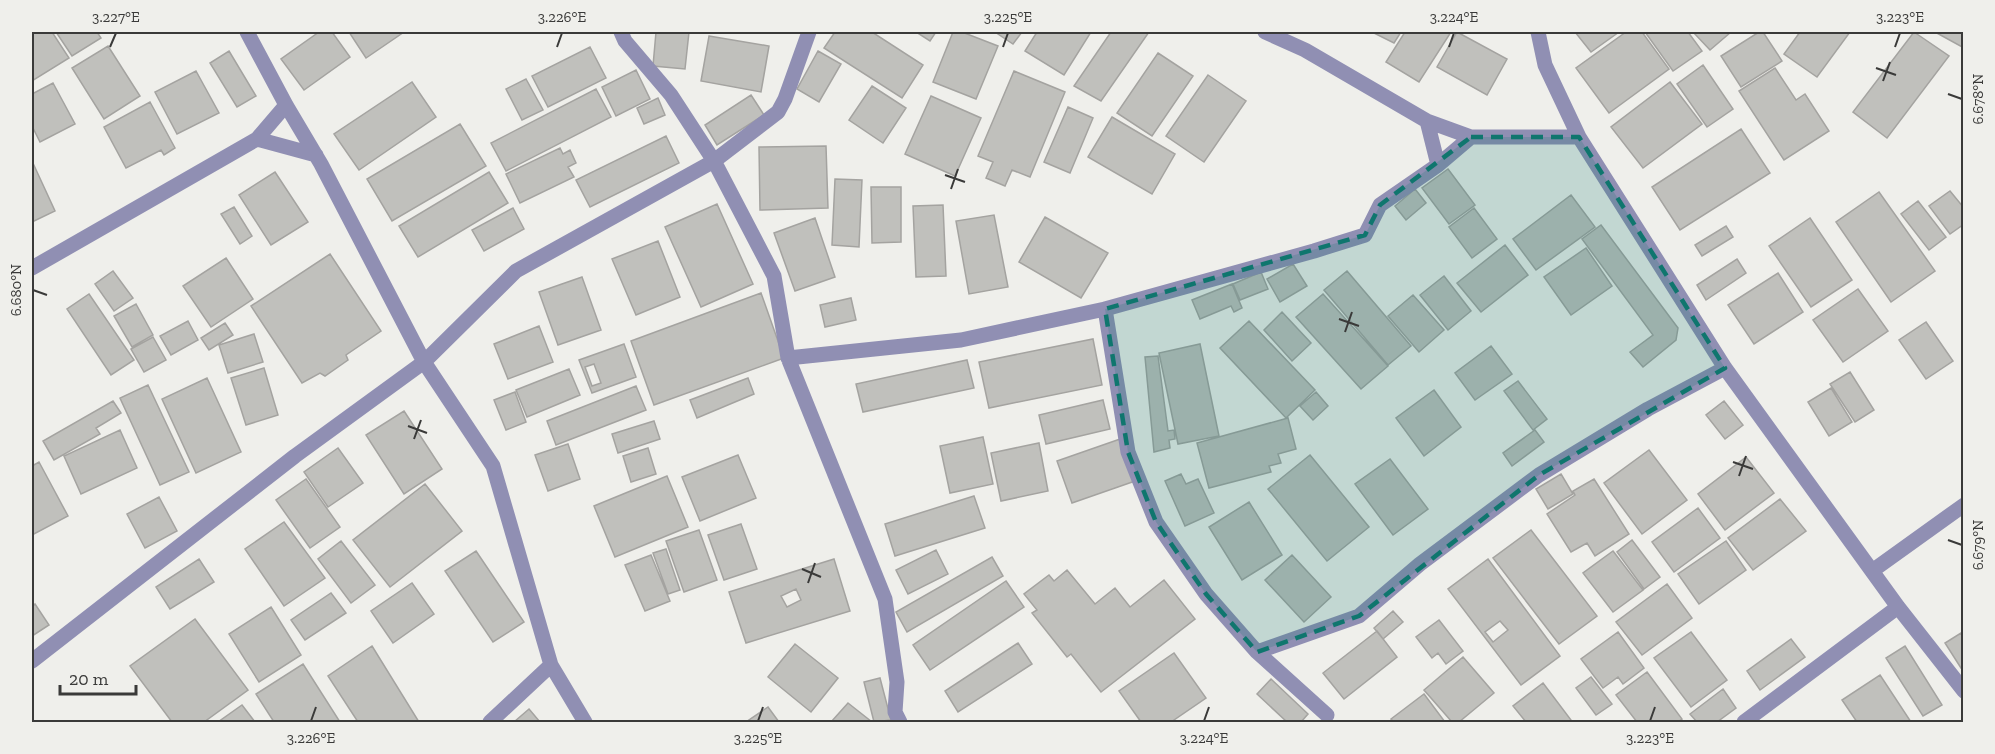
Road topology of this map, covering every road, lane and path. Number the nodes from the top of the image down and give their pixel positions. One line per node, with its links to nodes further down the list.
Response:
1 (247, 32): 6 (street)
2 (621, 32): 12 (street)
3 (809, 32): 12 (street)
4 (1265, 32): 7 (street)
5 (1538, 32): 9 (street)
6 (286, 105): 10 (street); 11 (street)
7 (1427, 121): 8 (street); 13 (street)
8 (1471, 137): 9 (street); 13 (street)
9 (1579, 137): 18 (street)
10 (257, 139): 11 (street); 14 (street)
11 (316, 155): 17 (street)
12 (714, 160): 16 (street); 17 (street)
13 (1438, 165): 15 (street)
14 (32, 268)
15 (1105, 309): 16 (street); 22 (street)
16 (788, 358): 29 (street)
17 (424, 362): 23 (street); 24 (street)
18 (1725, 369): 20 (street); 22 (street)
19 (1964, 505): 20 (street)
20 (1872, 571): 21 (street)
21 (1899, 607): 25 (street); 30 (street)
22 (1257, 652): 26 (street)
23 (32, 661)
24 (550, 664): 27 (street); 28 (street)
25 (1964, 691)
26 (1327, 715)
27 (490, 723)
28 (585, 723)
29 (900, 723)
30 (1744, 723)

